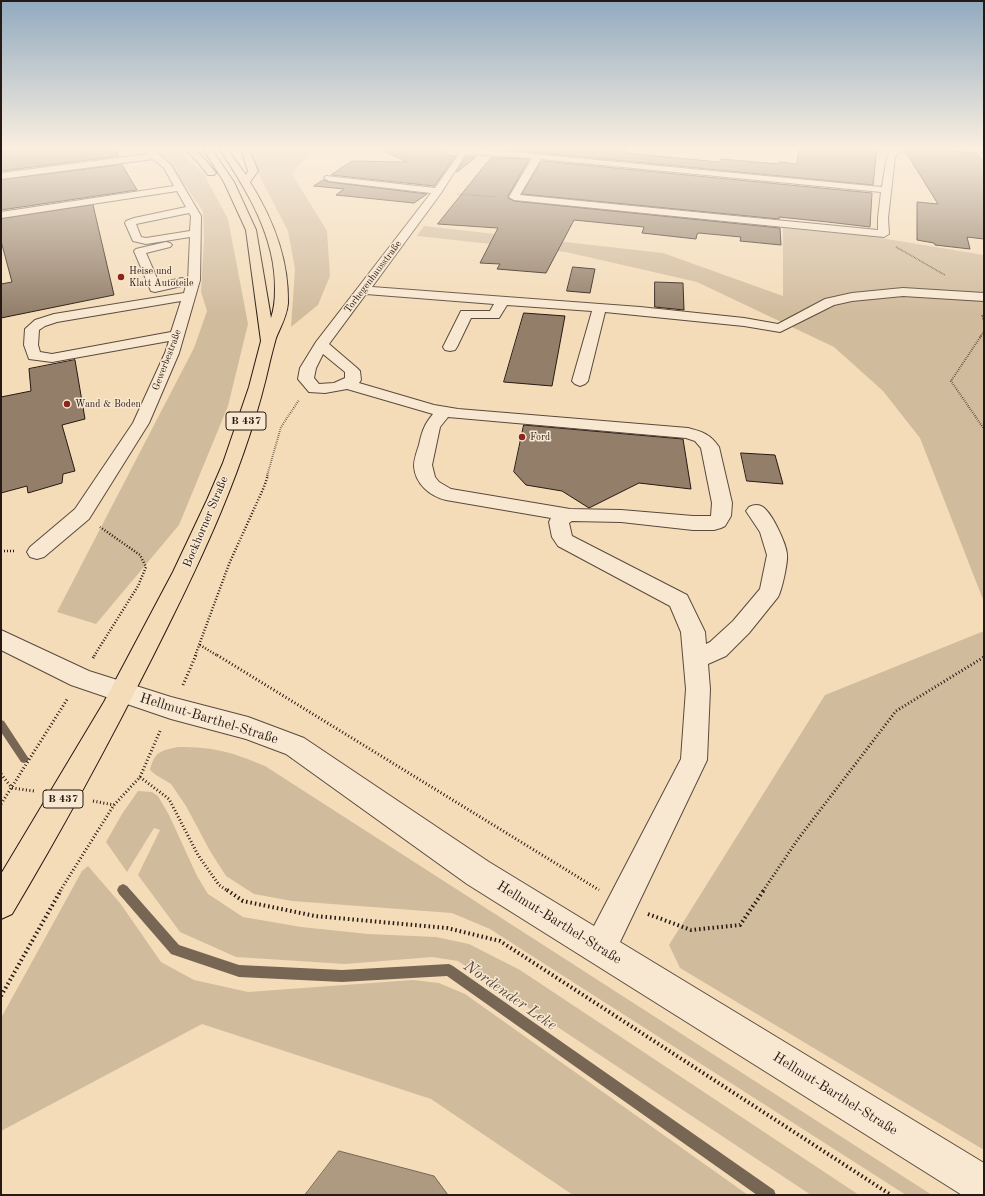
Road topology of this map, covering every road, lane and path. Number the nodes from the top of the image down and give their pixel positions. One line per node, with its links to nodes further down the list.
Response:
1 (52, 203): 10 (street)
2 (76, 203): 11 (street)
3 (189, 203): 9 (street, Gewerbestraße)
4 (239, 203): 21 (main road, Bockhorner Straße / B 437)
5 (257, 203): 21 (main road, Bockhorner Straße / B 437)
6 (429, 203): 14 (street, Torhegenhausstraße)
7 (572, 203): 8 (street)
8 (885, 203)
9 (192, 209): 12 (street, Gewerbestraße); 12 (street)
10 (1, 210)
11 (1, 215)
12 (196, 236): 13 (street, Gewerbestraße); 13 (street)
13 (194, 280): 15 (street, Gewerbestraße)
14 (364, 290): 17 (street); 22 (street, Torhegenhausstraße)
15 (189, 296): 20 (street, Gewerbestraße); 20 (street)
16 (984, 297): 18 (street)
17 (503, 300): 18 (street); 23 (street)
18 (600, 308): 25 (street)
19 (984, 331): 28 (path)
20 (177, 335): 30 (street, Gewerbestraße)
21 (268, 342): 38 (main road, Bockhorner Straße / B 437)
22 (321, 345): 24 (street, Torhegenhausstraße); 26 (street)
23 (450, 347)
24 (306, 379): 26 (street); 34 (path)
25 (580, 381)
26 (346, 384): 27 (street)
27 (444, 412): 31 (street); 31 (street)
28 (984, 429)
29 (756, 511): 36 (street)
30 (82, 514): 32 (street, Gewerbestraße); 37 (path)
31 (570, 516): 36 (street)
32 (37, 552)
33 (1, 639): 37 (street, Hellmut-Barthel-Straße)
34 (200, 645): 39 (path); 45 (path)
35 (984, 657): 45 (path)
36 (696, 659): 45 (street)
37 (80, 678): 38 (street, Hellmut-Barthel-Straße); 42 (path)
38 (122, 693): 39 (street, Hellmut-Barthel-Straße); 44 (main road, B 437)
39 (171, 708): 41 (path); 46 (street, Hellmut-Barthel-Straße)
40 (1, 774): 42 (path)
41 (140, 777): 47 (path); 49 (path)
42 (12, 788): 43 (path)
43 (1, 804)
44 (1, 903)
45 (622, 904): 46 (street)
46 (600, 949): 48 (street, Hellmut-Barthel-Straße)
47 (1, 996)
48 (984, 1186)
49 (891, 1195)

